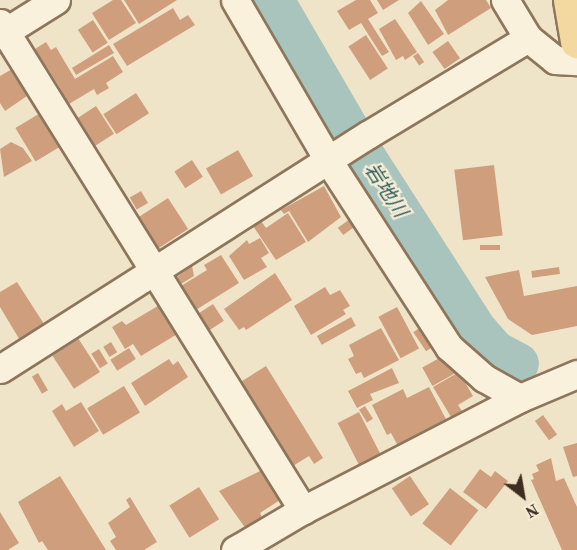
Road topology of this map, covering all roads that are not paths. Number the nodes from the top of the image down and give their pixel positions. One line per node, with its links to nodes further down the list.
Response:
1 (56, 0): 5 (street)
2 (235, 0): 9 (street)
3 (505, 0): 6 (street)
4 (570, 0): 7 (main road)
5 (2, 30): 10 (street)
6 (528, 38): 8 (street); 9 (street)
7 (577, 41)
8 (577, 62)
9 (333, 157): 10 (street); 13 (street)
10 (155, 272): 11 (street); 14 (street)
11 (0, 369)
12 (577, 374): 13 (street)
13 (520, 398): 14 (street)
14 (303, 510): 15 (street)
15 (237, 550)

